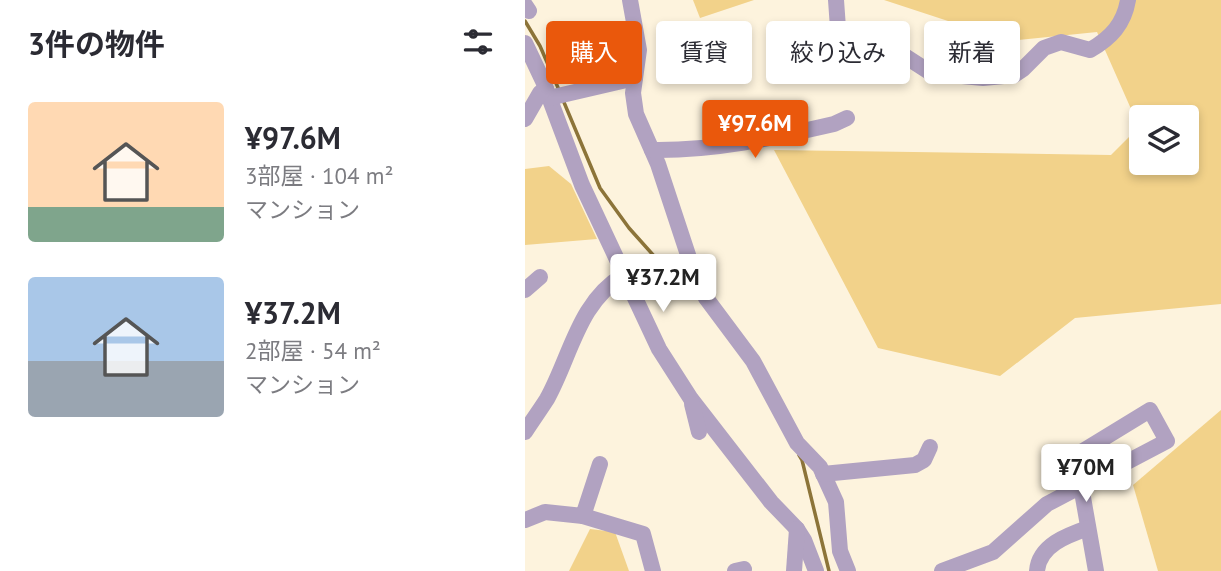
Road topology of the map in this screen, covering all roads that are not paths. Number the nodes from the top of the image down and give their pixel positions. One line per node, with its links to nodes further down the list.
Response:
1 (629, 0): 4 (street)
2 (836, 0): 5 (street)
3 (1128, 0): 7 (street)
4 (633, 21)
5 (838, 21)
6 (525, 43): 10 (street)
7 (910, 59)
8 (605, 84): 10 (street)
9 (634, 84): 13 (street)
10 (555, 94): 12 (street); 14 (street)
11 (847, 118): 13 (street)
12 (525, 120)
13 (652, 150): 22 (street)
14 (624, 275): 17 (street); 18 (street)
15 (540, 276): 16 (street)
16 (525, 290)
17 (691, 399): 19 (street); 26 (street)
18 (525, 432)
19 (699, 432)
20 (930, 447): 22 (street)
21 (600, 464): 24 (street)
22 (823, 474): 31 (street)
23 (1081, 486): 23 (street); 27 (street); 32 (street)
24 (583, 516): 25 (street); 28 (street)
25 (525, 520)
26 (797, 528): 29 (street); 30 (street)
27 (1088, 528): 33 (street); 34 (street)
28 (653, 571)
29 (795, 571)
30 (816, 571)
31 (848, 571)
32 (942, 571)
33 (1037, 571)
34 (1096, 571)

